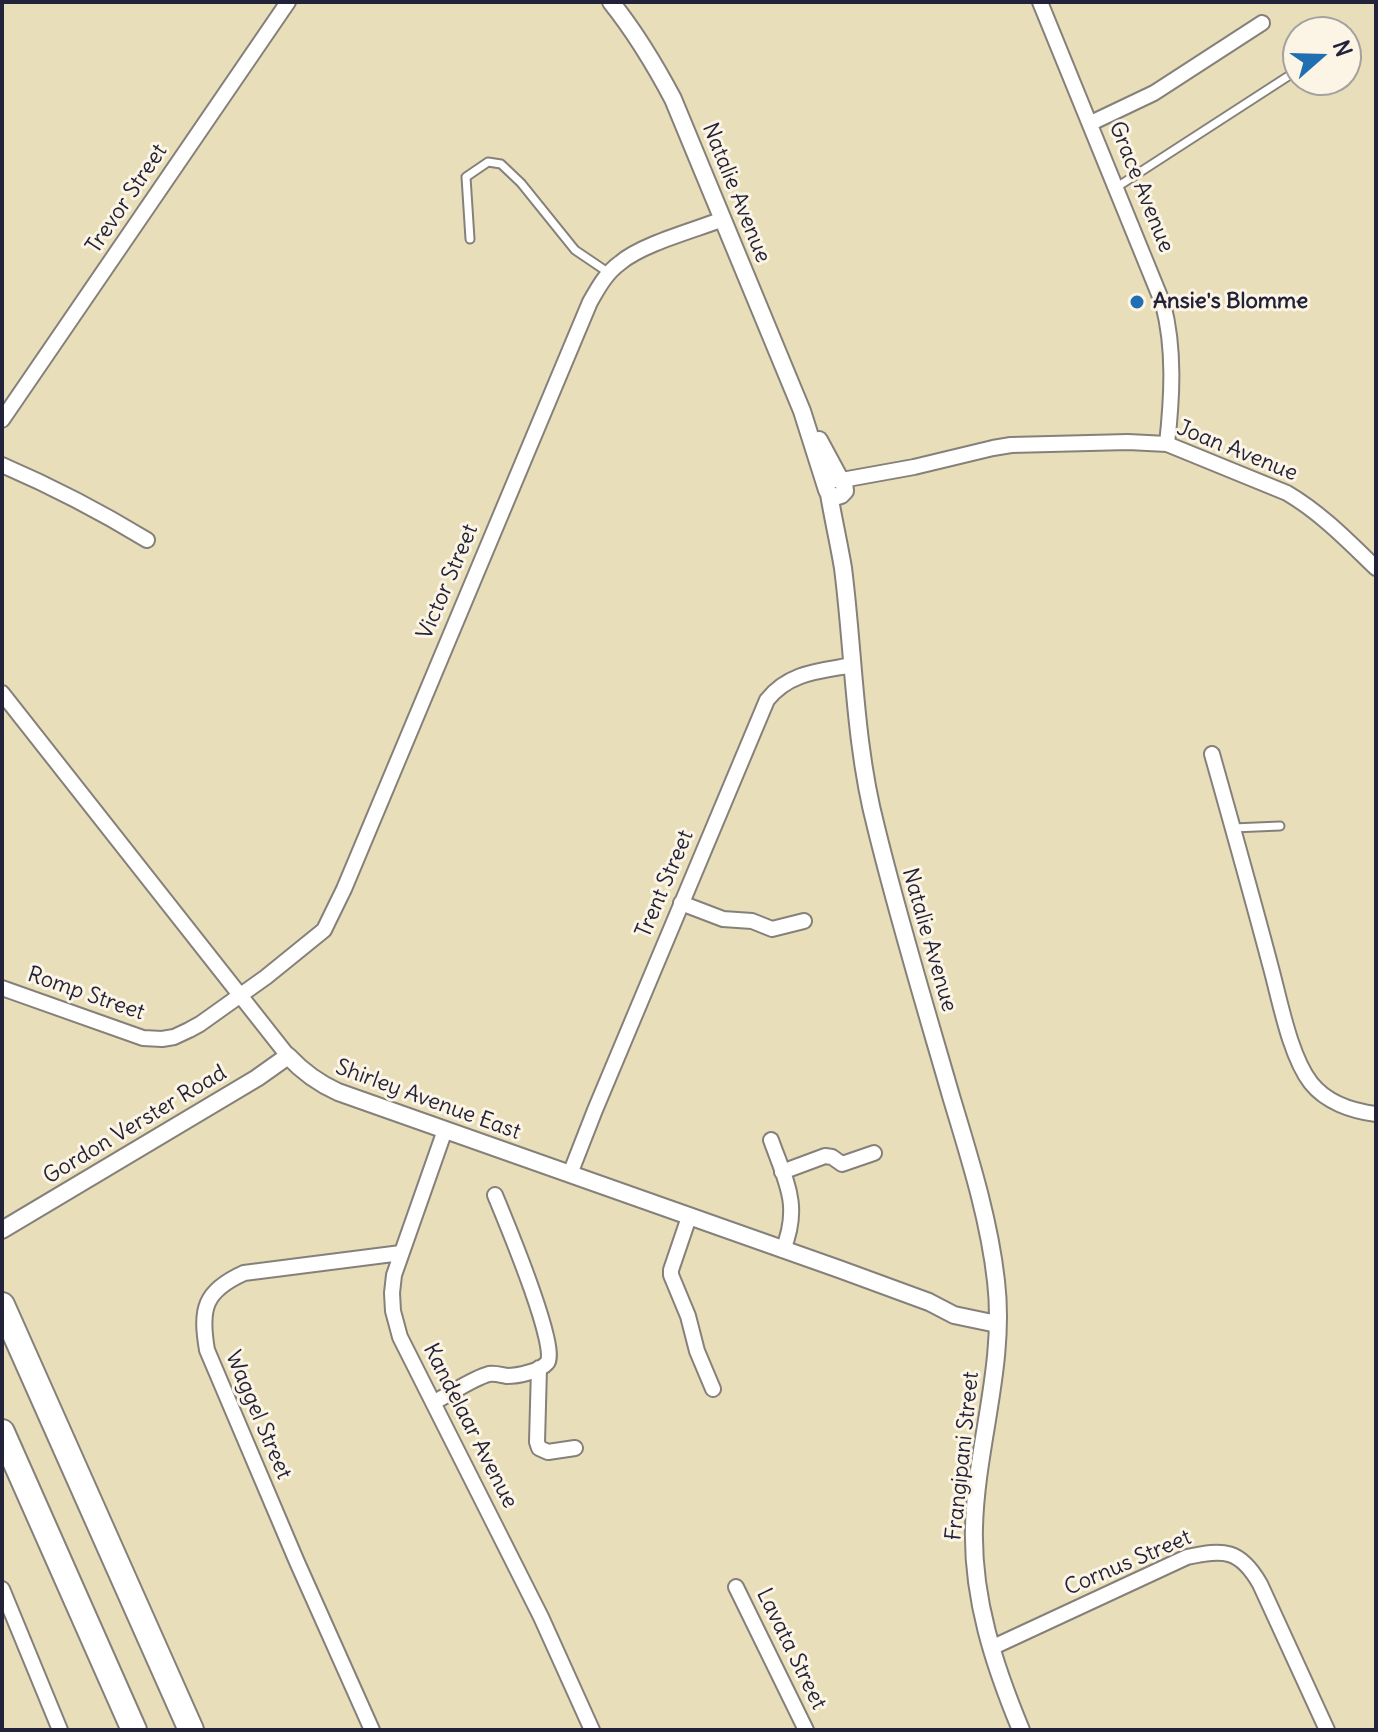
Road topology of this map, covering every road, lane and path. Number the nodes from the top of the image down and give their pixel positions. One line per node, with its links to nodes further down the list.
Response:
1 (288, 2): 11 (street, Trevor Street)
2 (611, 2): 8 (street, Natalie Avenue)
3 (1040, 2): 6 (street, Grace Avenue)
4 (1262, 23): 6 (street)
5 (1282, 80): 7 (lane)
6 (1091, 123): 7 (street, Grace Avenue)
7 (1117, 187): 12 (street, Grace Avenue)
8 (723, 219): 10 (street, Victor Street); 14 (street, Natalie Avenue)
9 (470, 239): 10 (lane)
10 (609, 273): 25 (street, Victor Street)
11 (2, 420)
12 (1167, 444): 14 (street, Joan Avenue); 16 (street, Joan Avenue)
13 (2, 465): 15 (street)
14 (838, 487): 17 (street, Natalie Avenue)
15 (147, 540)
16 (1376, 568)
17 (853, 665): 22 (street, Trent Street); 39 (street, Natalie Avenue)
18 (2, 693): 25 (street, Shirley Avenue East)
19 (1212, 754): 21 (street)
20 (1280, 826): 21 (lane)
21 (1233, 828): 27 (street)
22 (681, 903): 23 (street); 32 (street, Trent Street)
23 (804, 921)
24 (2, 988): 25 (street, Romp Street)
25 (240, 995): 26 (street, Shirley Avenue East)
26 (288, 1056): 28 (street, Shirley Avenue East); 35 (street, Gordon Verster Road)
27 (1376, 1114)
28 (445, 1130): 32 (street, Shirley Avenue East); 37 (street, Kandelaar Avenue)
29 (771, 1140): 31 (street)
30 (874, 1153): 31 (street)
31 (782, 1172): 36 (street)
32 (570, 1174): 34 (street, Shirley Avenue East)
33 (495, 1195): 40 (street)
34 (689, 1217): 36 (street, Shirley Avenue East); 41 (street)
35 (2, 1230)
36 (783, 1250): 39 (street, Shirley Avenue East)
37 (401, 1253): 42 (street, Kandelaar Avenue); 51 (street, Waggel Street)
38 (2, 1305): 50 (highway)
39 (997, 1324): 47 (street, Frangipani Street)
40 (539, 1368): 42 (street); 44 (street)
41 (713, 1389)
42 (434, 1402): 52 (street, Kandelaar Avenue)
43 (2, 1432): 49 (highway)
44 (575, 1448)
45 (736, 1587): 53 (street, Lavata Street)
46 (2, 1589): 48 (street)
47 (991, 1648): 54 (street, Frangipani Street); 55 (street, Cornus Street)
48 (60, 1730)
49 (134, 1730)
50 (191, 1730)
51 (372, 1730)
52 (592, 1730)
53 (806, 1730)
54 (1021, 1730)
55 (1327, 1730)

